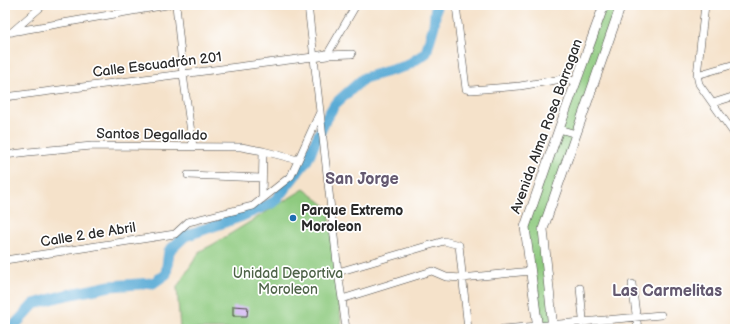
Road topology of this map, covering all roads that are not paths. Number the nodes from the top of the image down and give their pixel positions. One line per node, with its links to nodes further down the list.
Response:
1 (44, 5): 10 (street)
2 (167, 5): 10 (street)
3 (176, 5): 15 (street)
4 (308, 5): 13 (street)
5 (356, 5): 12 (street)
6 (456, 5): 17 (street)
7 (604, 5): 17 (street, Avenida Alma Rosa Barragan)
8 (621, 5): 23 (street, Avenida Alma Rosa Barragan)
9 (705, 5): 16 (street)
10 (8, 33)
11 (352, 54): 12 (street)
12 (327, 55): 13 (street)
13 (313, 57): 15 (street, Calle Escuadrón 201); 21 (street)
14 (735, 64): 16 (street)
15 (183, 74): 19 (street, Calle Escuadrón 201); 25 (street)
16 (697, 75): 20 (street)
17 (576, 84): 22 (street, Avenida Alma Rosa Barragan)
18 (735, 96): 20 (street)
19 (5, 97)
20 (713, 103): 24 (street)
21 (320, 113): 28 (street); 34 (street)
22 (559, 129): 23 (street); 33 (street, Avenida Alma Rosa Barragan)
23 (576, 134): 42 (street, Avenida Alma Rosa Barragan)
24 (735, 135)
25 (193, 147): 26 (street, Santos Degallado); 27 (street, Santos Degallado)
26 (263, 151): 28 (street, Santos Degallado); 30 (street)
27 (5, 155)
28 (298, 160): 31 (street)
29 (188, 175): 30 (street)
30 (262, 178): 31 (street)
31 (262, 199): 32 (street, Calle 2 de Abril)
32 (5, 260)
33 (531, 271): 35 (street); 43 (street, Avenida Alma Rosa Barragan)
34 (338, 272): 35 (street); 38 (street)
35 (462, 278): 38 (street); 45 (street)
36 (632, 284): 40 (street)
37 (580, 288): 41 (street)
38 (342, 300): 44 (street)
39 (661, 315): 40 (street)
40 (637, 317): 41 (street); 47 (street)
41 (584, 325): 42 (street)
42 (552, 327): 43 (street)
43 (538, 328): 46 (street)
44 (346, 329)
45 (468, 329)
46 (503, 329)
47 (638, 329)

